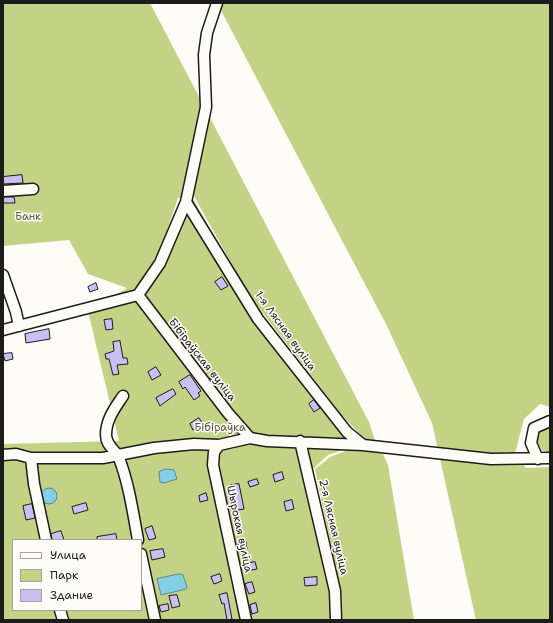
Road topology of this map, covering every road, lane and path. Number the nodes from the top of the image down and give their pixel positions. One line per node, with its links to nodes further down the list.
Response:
1 (217, 3): 4 (street)
2 (33, 189): 3 (street)
3 (3, 191)
4 (186, 202): 6 (street); 11 (street, 1-я Лясная вуліца)
5 (3, 275): 7 (street)
6 (138, 295): 7 (street); 12 (street, Бібіраўская вуліца)
7 (19, 326): 8 (street)
8 (3, 330)
9 (123, 396): 18 (street)
10 (550, 421): 21 (street)
11 (346, 432): 14 (street); 16 (street, 1-я Лясная вуліца)
12 (250, 438): 13 (street); 15 (street)
13 (300, 441): 14 (street); 27 (street, 2-я Лясная вуліца)
14 (336, 444): 16 (street)
15 (219, 445): 18 (street); 26 (street, Шырокая вуліца)
16 (363, 445): 21 (street)
17 (3, 455): 19 (street)
18 (119, 456): 19 (street); 23 (street)
19 (31, 458): 22 (street)
20 (550, 458): 21 (street)
21 (538, 459)
22 (46, 539)
23 (138, 539)
24 (142, 559): 25 (street)
25 (155, 620)
26 (246, 620)
27 (336, 620)

